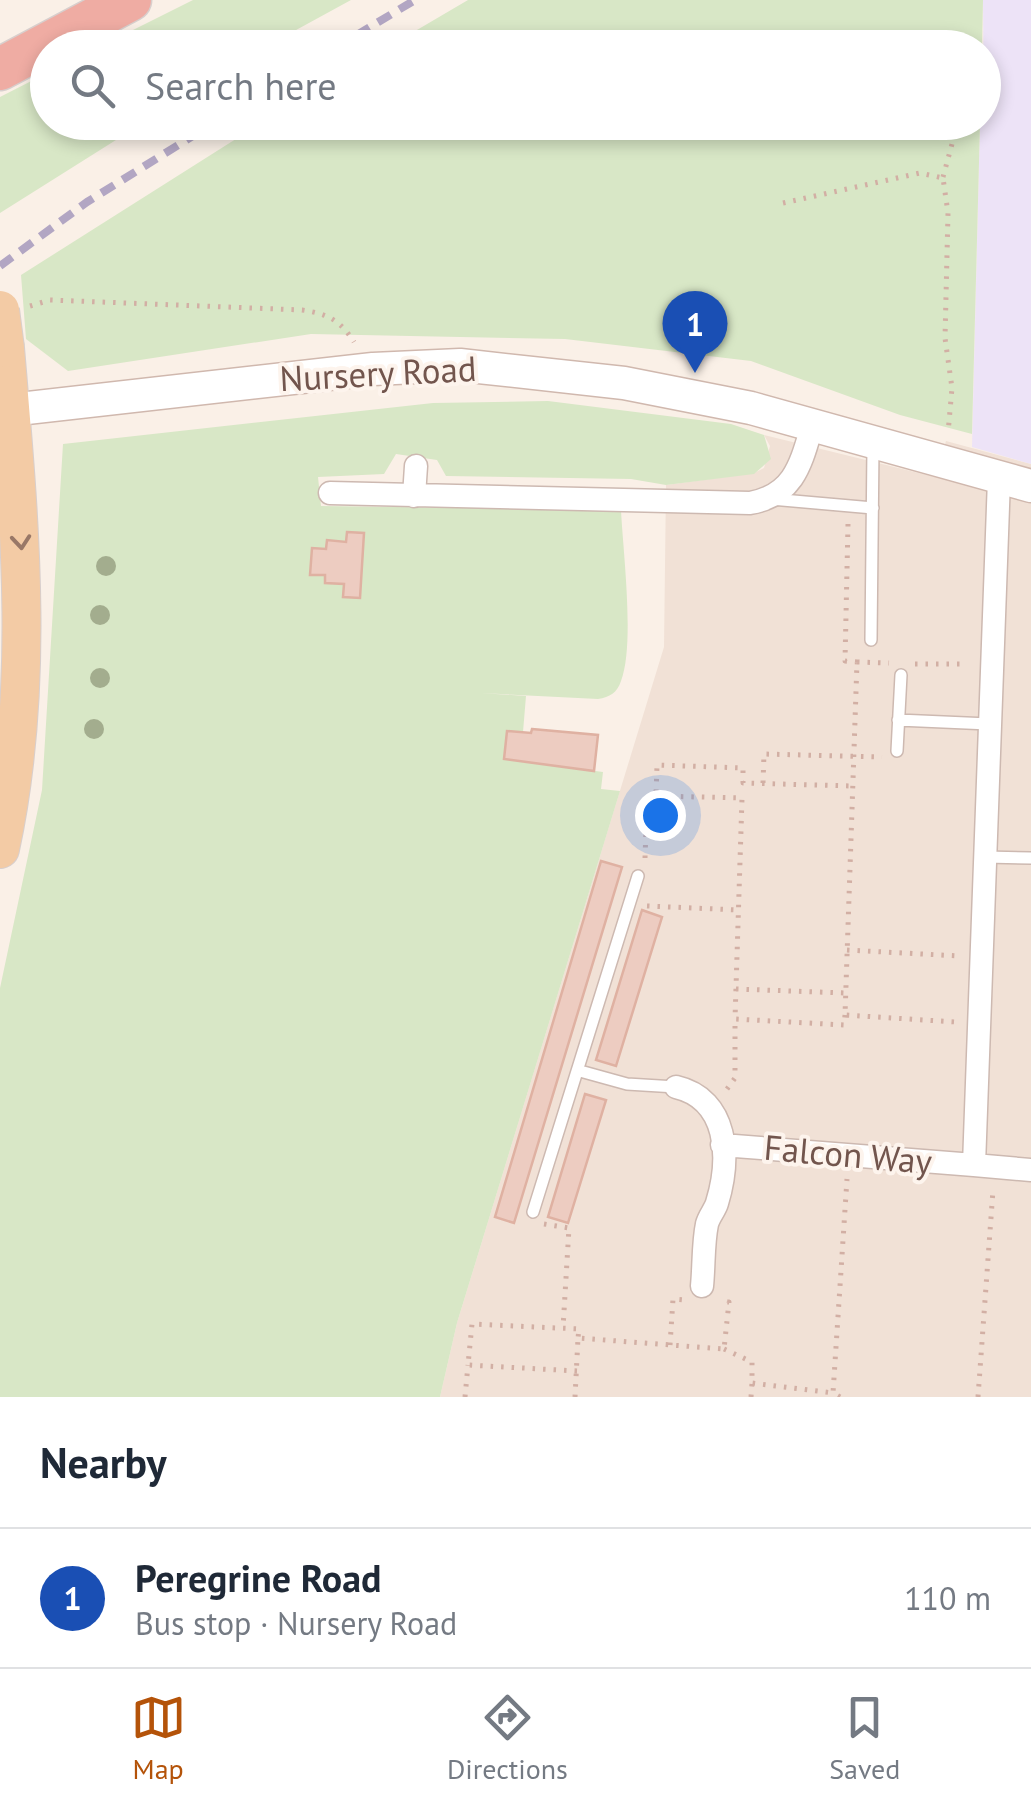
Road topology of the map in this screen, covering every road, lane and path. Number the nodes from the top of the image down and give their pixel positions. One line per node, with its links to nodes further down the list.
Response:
1 (130, 0): 2 (highway)
2 (73, 30)
3 (30, 53): 4 (highway)
4 (0, 69)
5 (953, 140): 6 (path)
6 (943, 178): 7 (path); 13 (path)
7 (783, 204)
8 (8, 310): 9 (path); 10 (main road, bridge)
9 (373, 369): 10 (street, Nursery Road); 11 (street, Nursery Road)
10 (5, 410): 32 (main road, one-way to 32)
11 (813, 423): 12 (street, Nursery Road); 18 (street)
12 (874, 442): 13 (street, Nursery Road); 20 (lane)
13 (940, 463): 15 (street, Nursery Road)
14 (416, 466): 17 (street)
15 (1015, 483): 24 (street)
16 (330, 493): 17 (street)
17 (414, 496): 18 (street)
18 (771, 500): 19 (lane)
19 (848, 506): 20 (lane); 26 (path)
20 (873, 508): 21 (lane)
21 (871, 640)
22 (900, 675): 23 (lane)
23 (898, 720): 24 (lane); 25 (lane)
24 (990, 724): 33 (street)
25 (896, 751): 26 (path)
26 (854, 757): 28 (path); 29 (path)
27 (743, 783): 28 (path); 30 (path); 31 (path)
28 (763, 783): 29 (path)
29 (853, 786): 38 (path)
30 (656, 796): 31 (path); 35 (path)
31 (742, 798): 37 (path)
32 (0, 849)
33 (985, 856): 34 (lane); 39 (street)
34 (1031, 858)
35 (638, 876): 36 (lane)
36 (630, 901): 37 (path); 45 (lane)
37 (738, 910): 40 (path)
38 (847, 950): 39 (path); 41 (path)
39 (982, 957): 44 (street)
40 (736, 989): 41 (path); 43 (path)
41 (846, 994): 42 (path)
42 (845, 1015): 43 (path); 44 (path)
43 (735, 1019): 47 (path)
44 (979, 1024): 50 (street)
45 (580, 1071): 46 (lane); 52 (lane)
46 (676, 1087): 47 (street)
47 (713, 1108): 48 (street, Falcon Way)
48 (722, 1145): 49 (street, Falcon Way); 53 (street, Falcon Way)
49 (848, 1154): 50 (street, Falcon Way); 61 (path)
50 (984, 1166): 51 (street, Falcon Way); 65 (path)
51 (1031, 1170)
52 (533, 1212): 54 (path)
53 (701, 1296): 56 (path); 57 (path)
54 (563, 1328): 55 (path); 58 (path)
55 (578, 1338): 56 (path); 59 (path)
56 (670, 1345): 57 (path)
57 (724, 1349): 60 (path)
58 (468, 1365): 59 (path); 62 (path)
59 (577, 1370): 63 (path)
60 (752, 1383): 61 (path); 64 (path)
61 (836, 1395)
62 (465, 1397)
63 (575, 1397)
64 (751, 1397)
65 (978, 1397)

